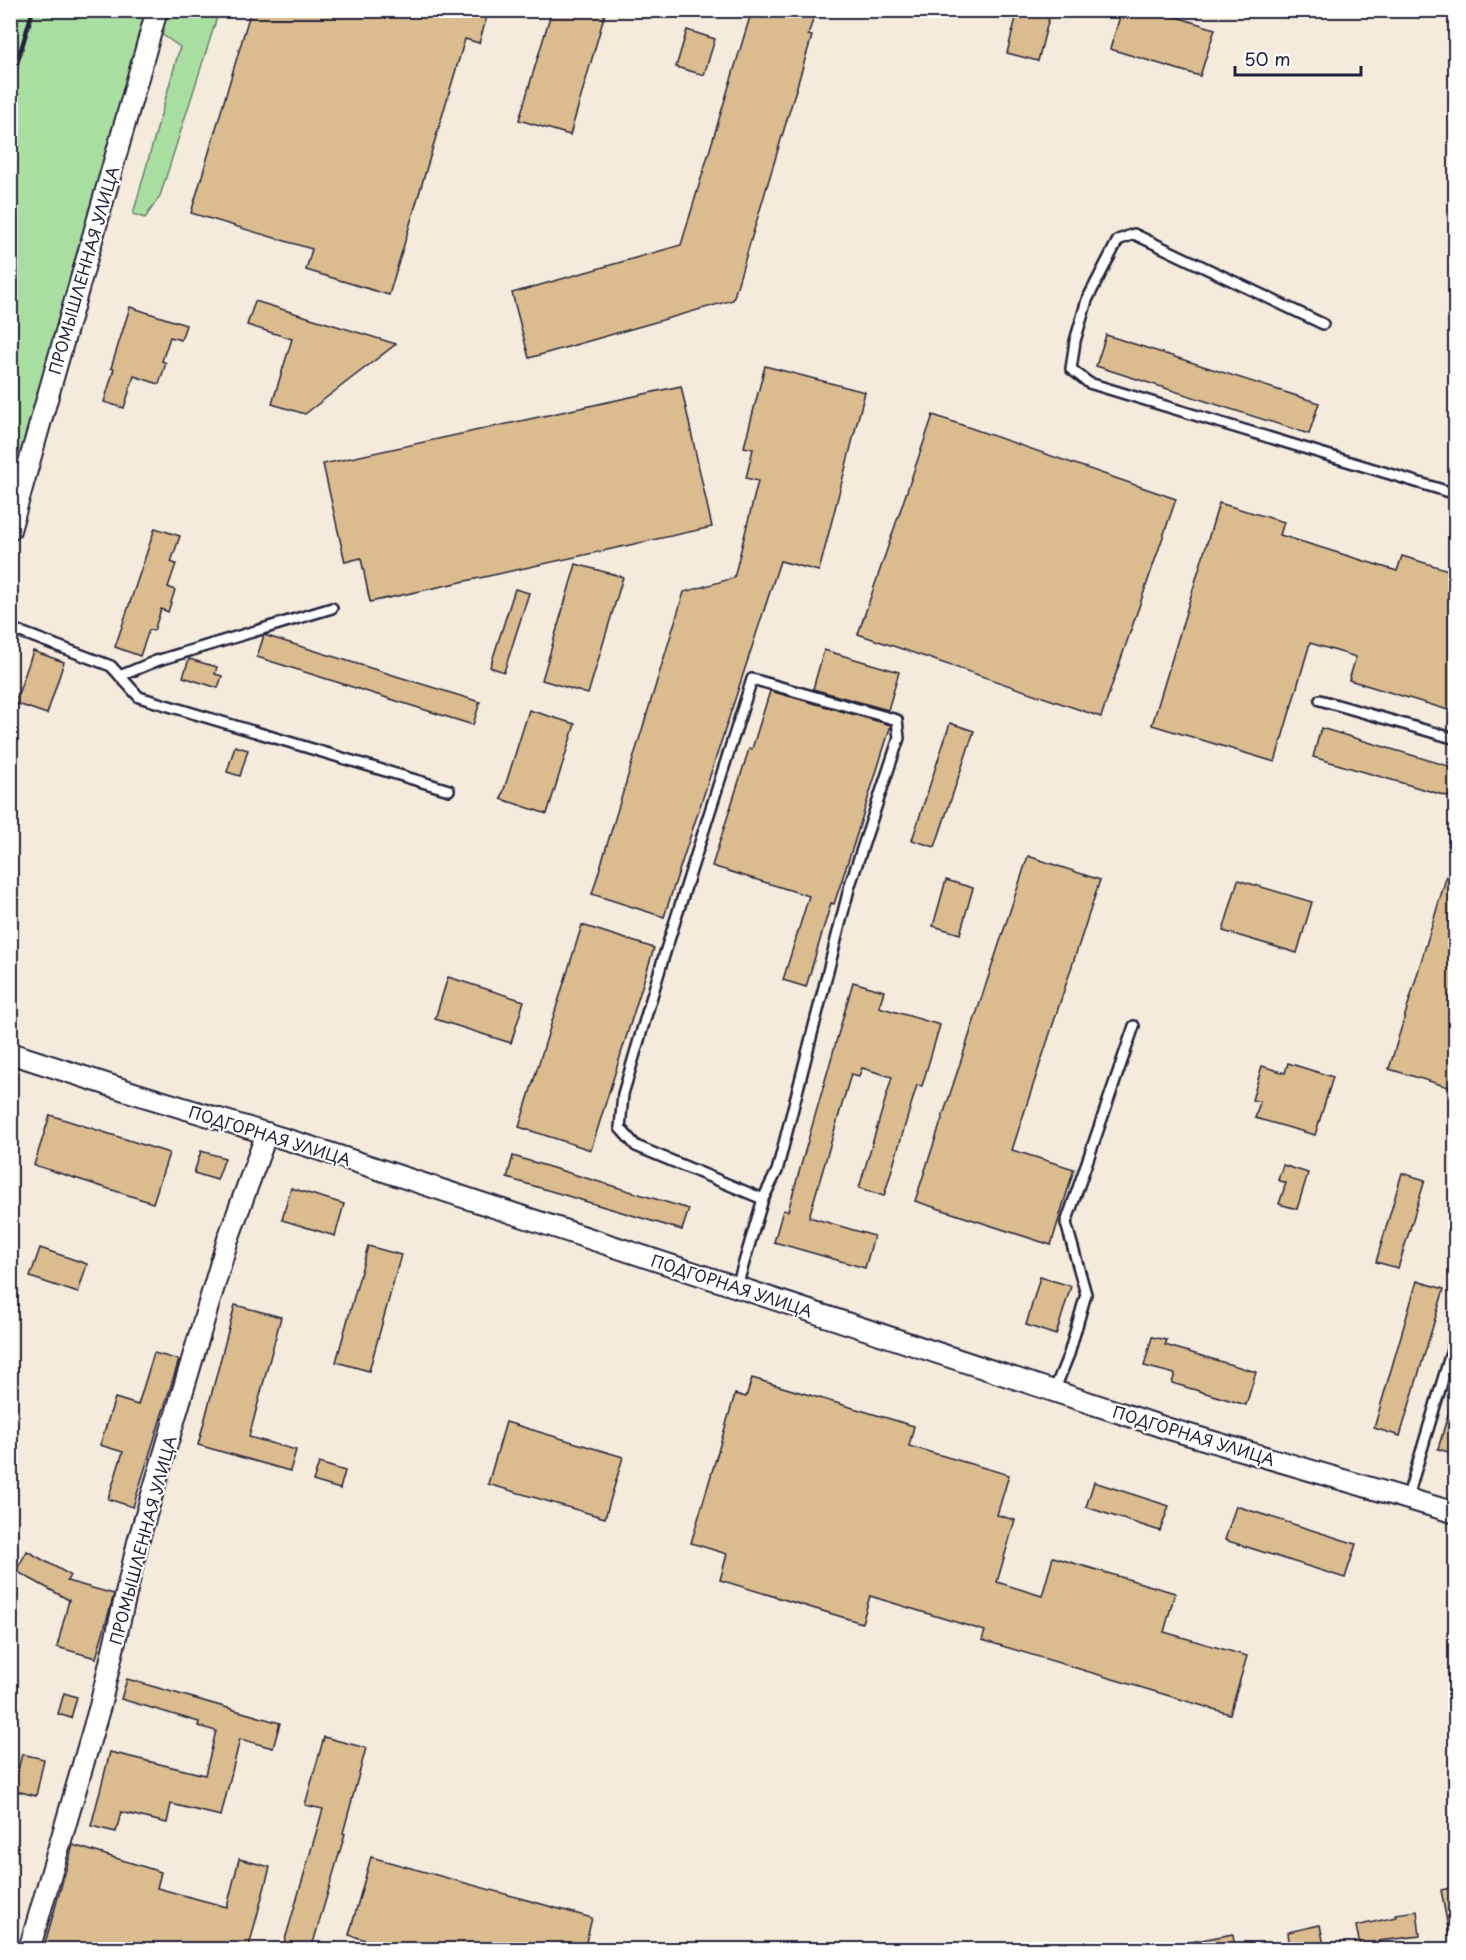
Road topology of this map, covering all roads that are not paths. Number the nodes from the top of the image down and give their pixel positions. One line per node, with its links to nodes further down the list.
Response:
1 (157, 10): 4 (street, ПРОМЫШЛЕННАЯ УЛИЦА)
2 (1323, 324): 3 (lane)
3 (1455, 494)
4 (10, 530)
5 (332, 608): 7 (lane)
6 (10, 628): 7 (lane)
7 (120, 676): 10 (lane)
8 (1320, 700): 9 (lane)
9 (1455, 739)
10 (449, 790)
11 (1134, 1026): 17 (lane)
12 (10, 1053): 13 (street, ПОДГОРНАЯ УЛИЦА)
13 (267, 1133): 15 (street, ПОДГОРНАЯ УЛИЦА); 20 (street, ПРОМЫШЛЕННАЯ УЛИЦА)
14 (763, 1199): 14 (lane); 15 (lane)
15 (736, 1286): 17 (street, ПОДГОРНАЯ УЛИЦА)
16 (1455, 1336): 18 (lane)
17 (1054, 1391): 18 (street, ПОДГОРНАЯ УЛИЦА)
18 (1407, 1499): 19 (street, ПОДГОРНАЯ УЛИЦА)
19 (1455, 1513)
20 (28, 1950)

